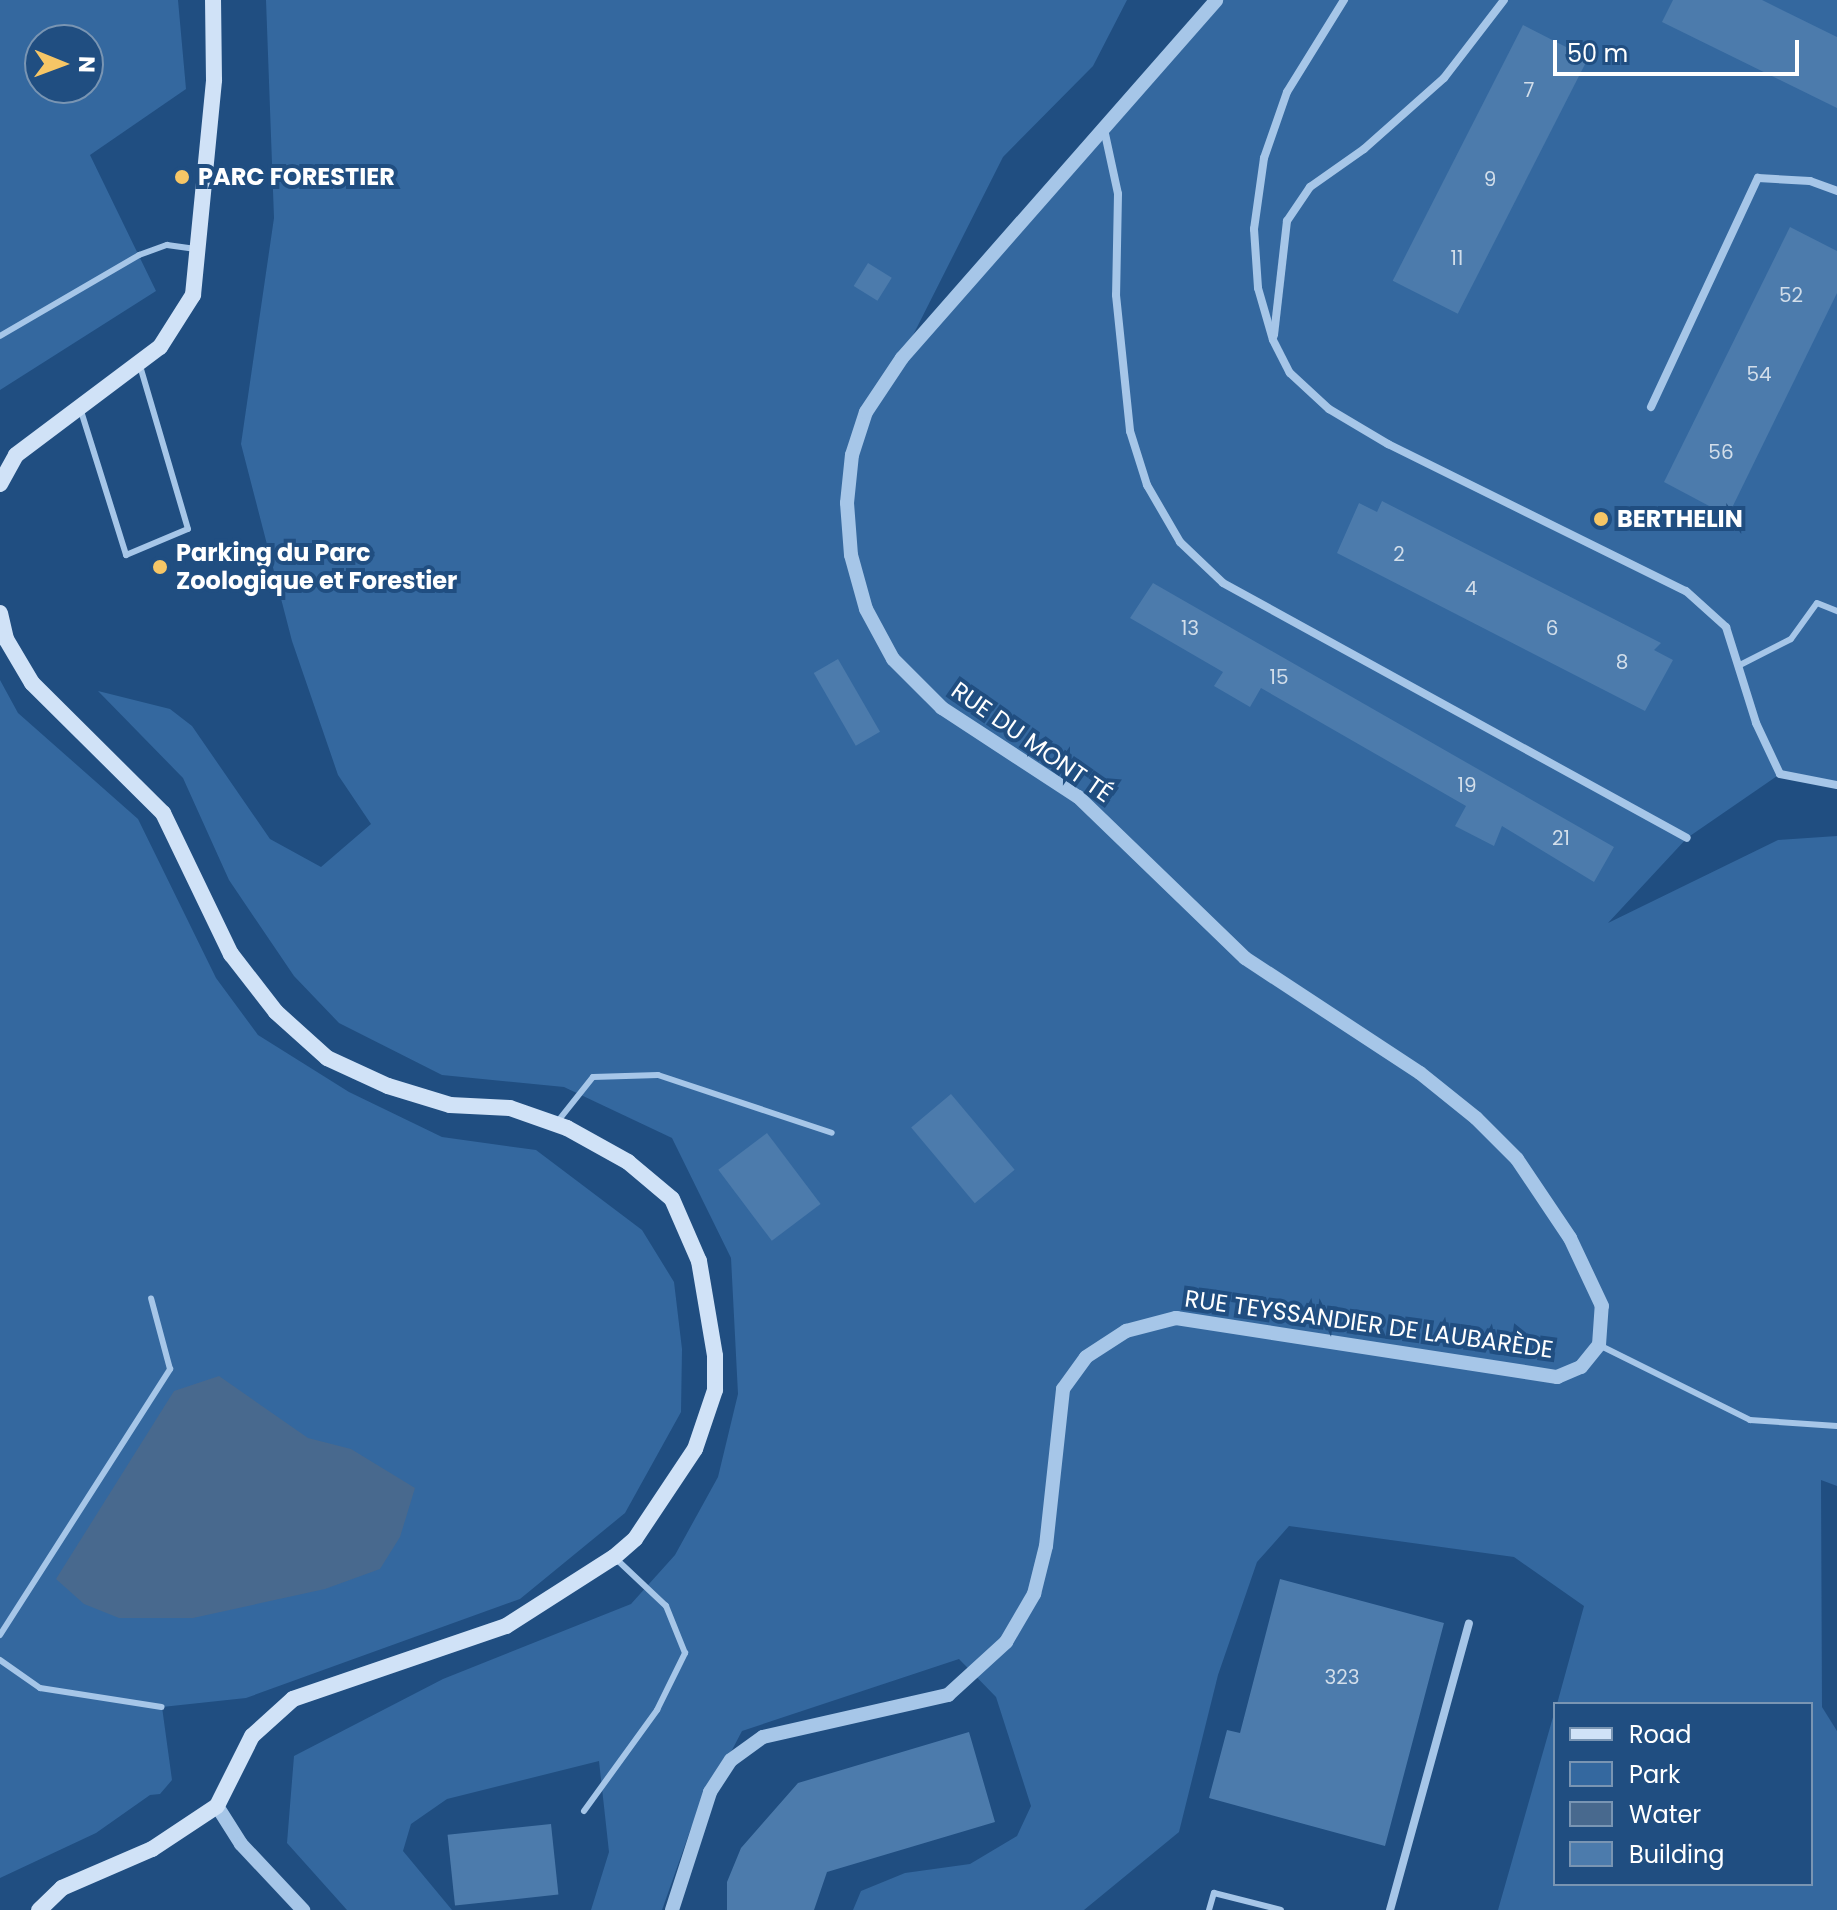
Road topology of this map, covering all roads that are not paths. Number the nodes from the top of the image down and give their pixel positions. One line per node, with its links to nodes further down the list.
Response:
1 (213, 0): 7 (main road)
2 (1216, 0): 5 (street, RUE DU MONT TÉ)
3 (1344, 0): 9 (street)
4 (1504, 0): 9 (street)
5 (1104, 129): 18 (street); 22 (street, RUE DU MONT TÉ)
6 (1837, 191): 11 (street)
7 (199, 249): 8 (lane); 10 (main road)
8 (0, 336)
9 (1273, 340): 16 (street)
10 (139, 362): 12 (main road); 12 (lane)
11 (1651, 407)
12 (80, 408): 13 (main road)
13 (0, 484)
14 (1837, 611): 16 (lane)
15 (0, 613): 19 (main road)
16 (1738, 666): 17 (street)
17 (1837, 785)
18 (1687, 838)
19 (555, 1124): 20 (lane); 24 (main road)
20 (832, 1133)
21 (151, 1298): 26 (lane)
22 (1599, 1345): 23 (lane); 33 (street, RUE TEYSSANDIER DE LAUBARÈDE)
23 (1837, 1426)
24 (614, 1557): 29 (main road); 30 (lane)
25 (1469, 1624): 36 (street)
26 (0, 1635)
27 (0, 1660): 28 (lane)
28 (162, 1707)
29 (217, 1806): 31 (main road); 32 (street)
30 (584, 1811)
31 (39, 1910)
32 (303, 1910)
33 (672, 1910)
34 (1209, 1910): 35 (lane)
35 (1281, 1910)
36 (1390, 1910)

